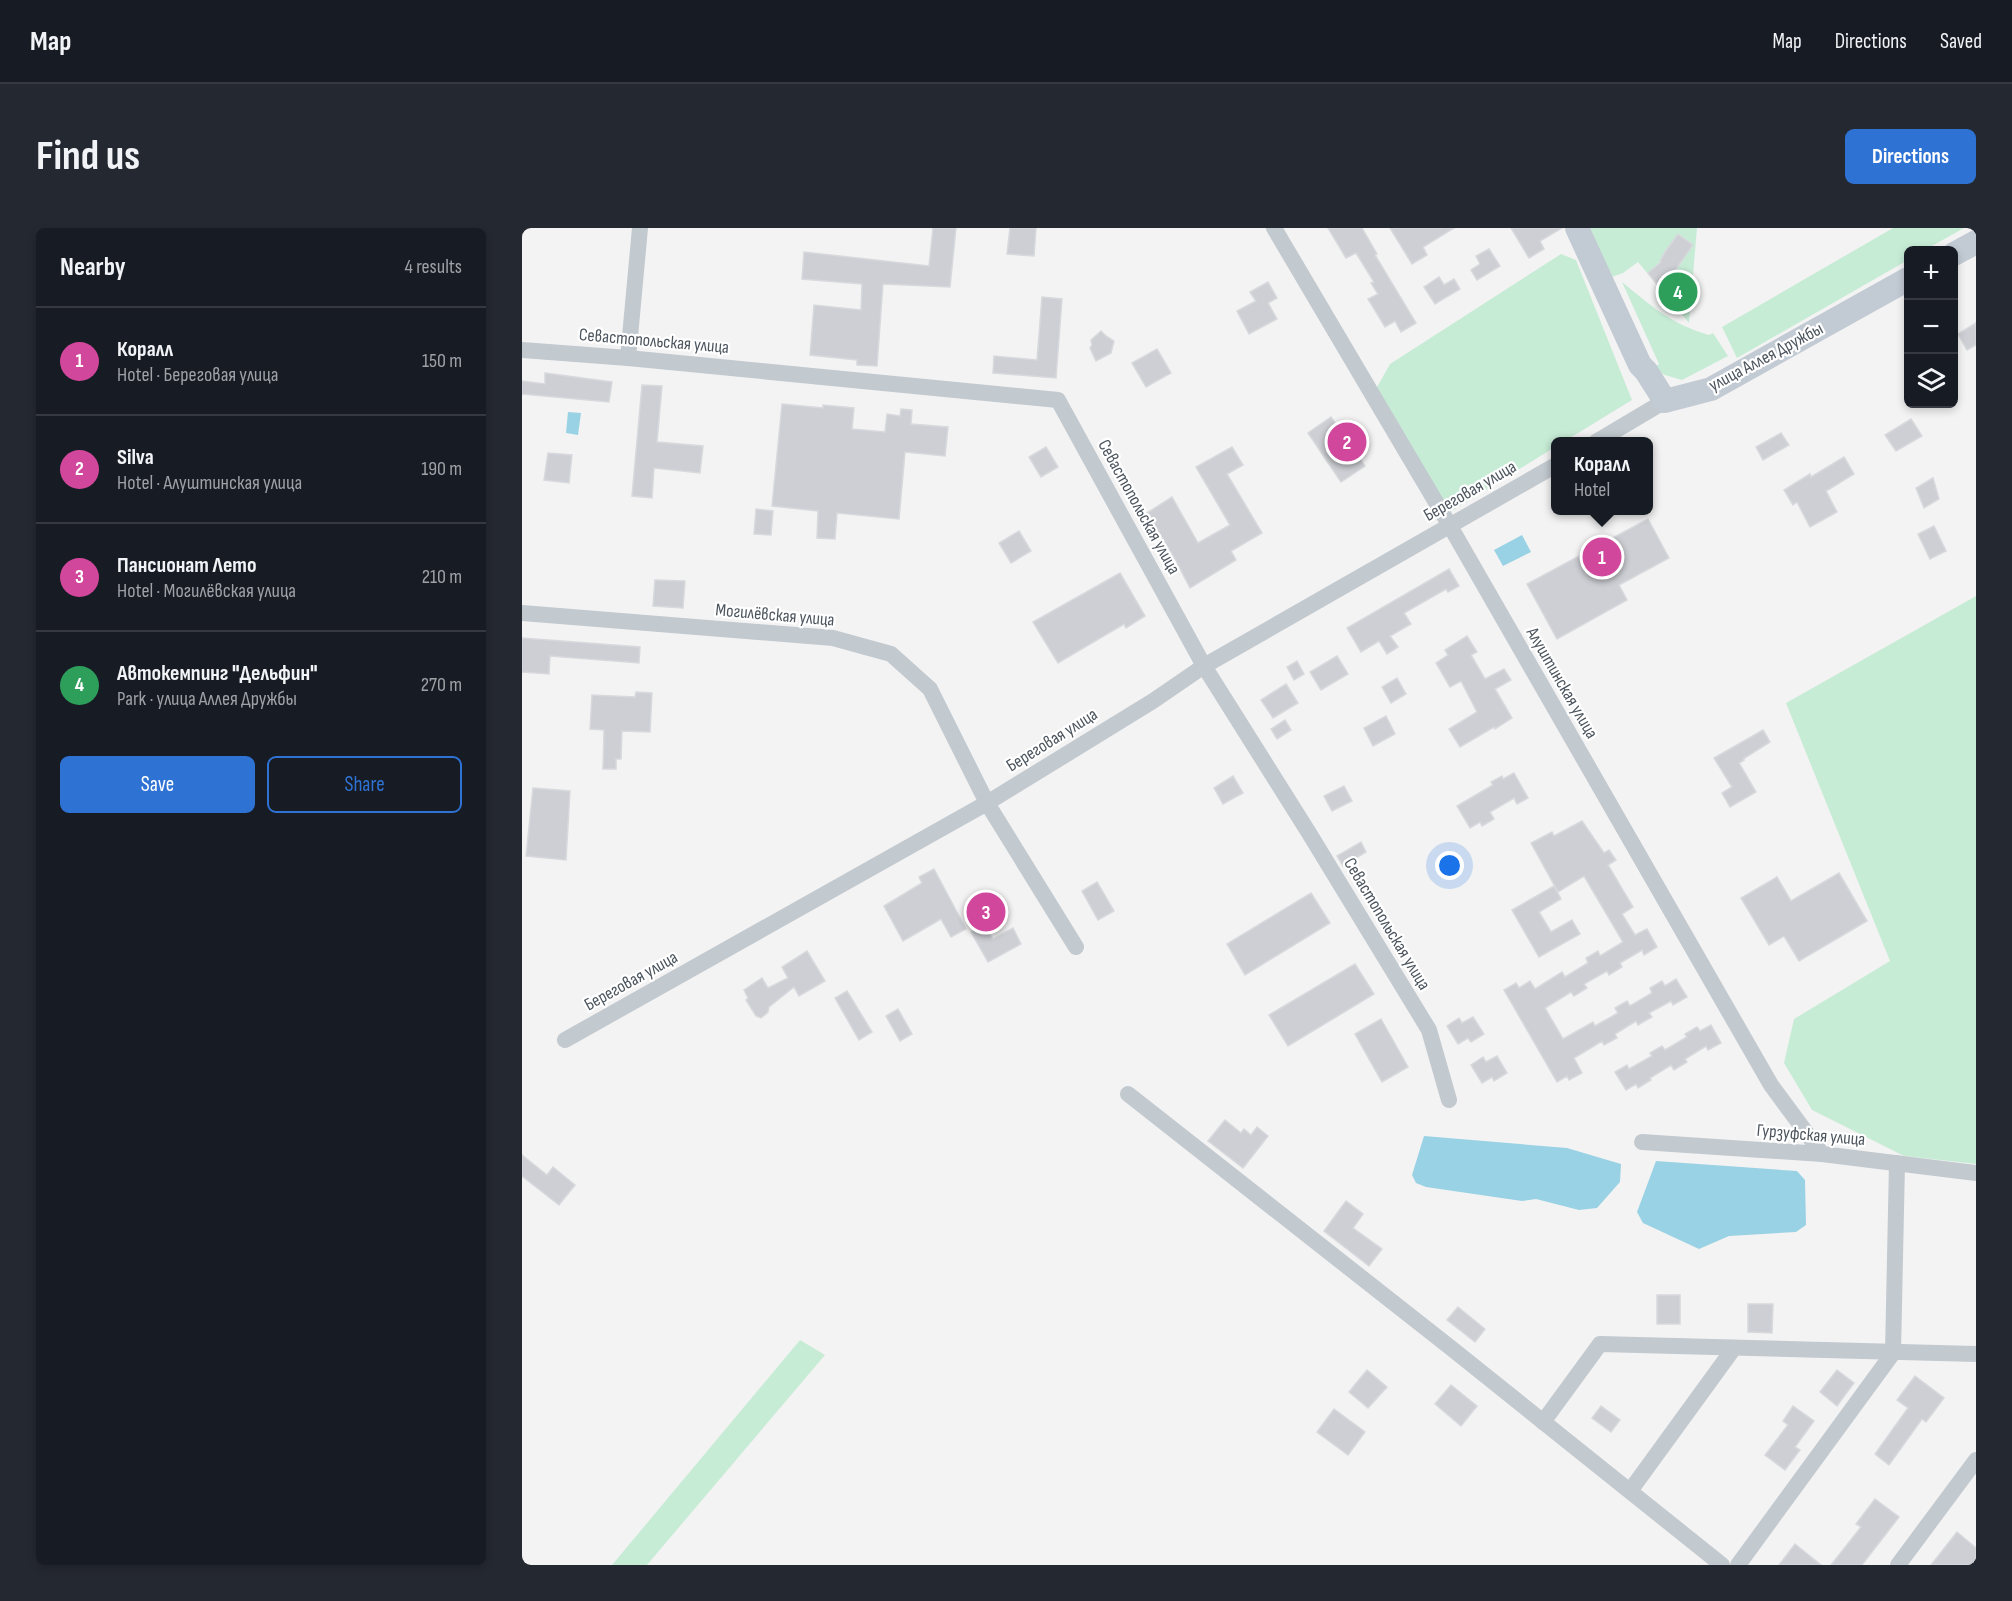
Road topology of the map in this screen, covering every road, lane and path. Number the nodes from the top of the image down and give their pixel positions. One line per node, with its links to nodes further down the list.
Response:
1 (640, 228): 8 (street)
2 (1274, 228): 12 (street, Алуштинская улица)
3 (1577, 228): 9 (main road)
4 (1976, 242): 5 (main road)
5 (1958, 251)
6 (1904, 281): 9 (main road, улица Аллея Дружбы)
7 (522, 350): 8 (street, Севастопольская улица)
8 (628, 358): 14 (street, Севастопольская улица)
9 (1665, 401): 10 (street)
10 (1603, 437)
11 (1551, 468): 12 (street, Береговая улица)
12 (1450, 526): 14 (street, Береговая улица); 21 (street, Алуштинская улица)
13 (522, 613): 15 (street, Могилёвская улица)
14 (1204, 666): 15 (street, Береговая улица); 19 (street, Севастопольская улица)
15 (987, 803): 16 (street, Могилёвская улица); 17 (street, Береговая улица)
16 (1076, 947)
17 (565, 1040)
18 (1128, 1095): 27 (street)
19 (1449, 1100)
20 (1642, 1142): 21 (street, Гурзуфская улица)
21 (1822, 1154): 22 (street, Гурзуфская улица)
22 (1897, 1163): 23 (street, Гурзуфская улица); 25 (street)
23 (1976, 1173)
24 (1734, 1348): 25 (street); 27 (street); 29 (street)
25 (1893, 1353): 26 (street); 31 (street)
26 (1976, 1354)
27 (1543, 1422): 29 (street)
28 (1976, 1460): 32 (street)
29 (1630, 1491): 30 (street)
30 (1722, 1565)
31 (1738, 1565)
32 (1898, 1565)

